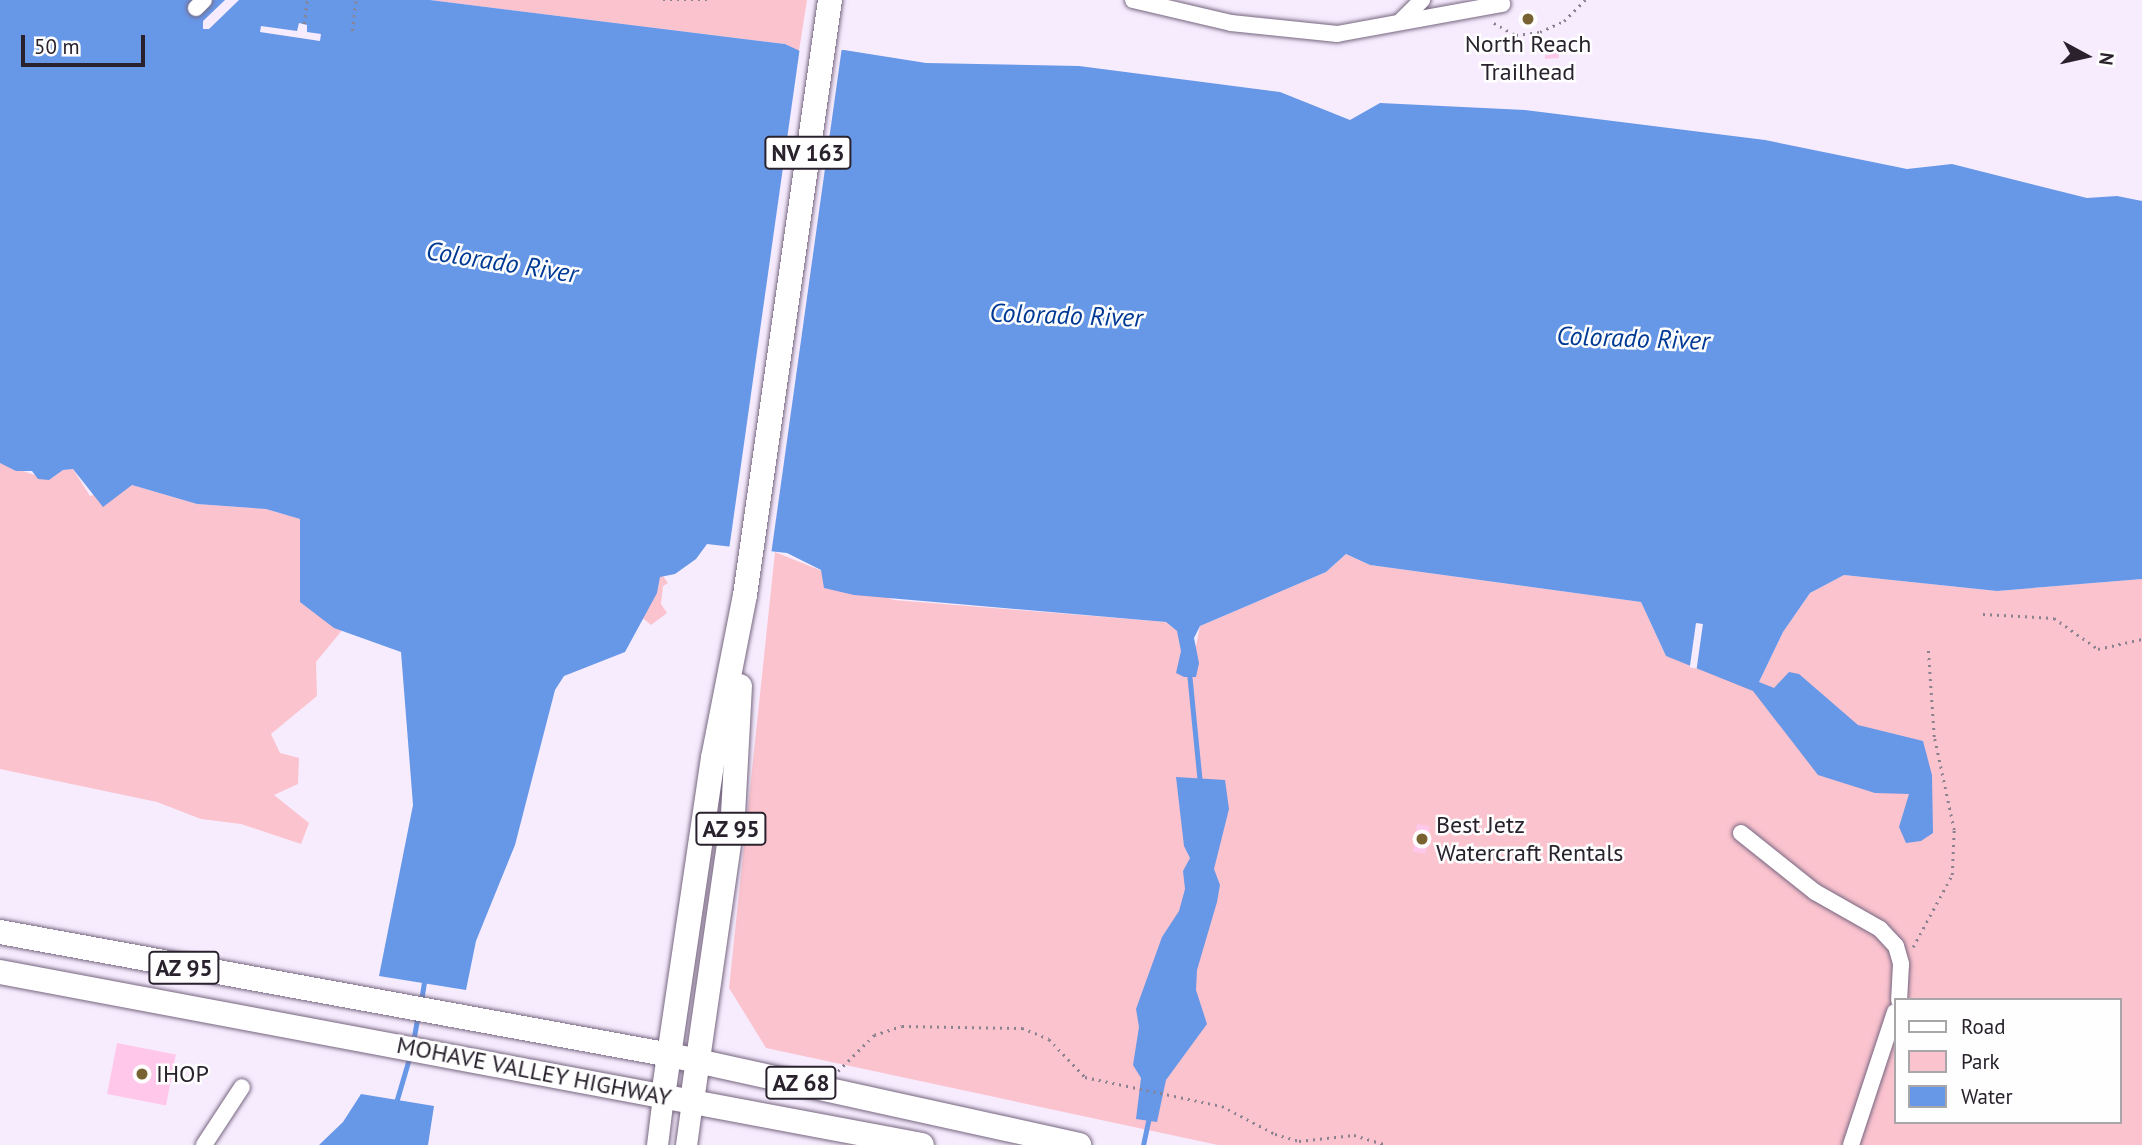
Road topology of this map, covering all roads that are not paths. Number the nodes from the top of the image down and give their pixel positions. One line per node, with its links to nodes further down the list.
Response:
1 (1133, 0): 5 (street)
2 (1422, 0): 5 (street)
3 (829, 2): 6 (highway, NV 163)
4 (1502, 4): 5 (street)
5 (1401, 21)
6 (787, 298): 7 (highway, MOHAVE VALLEY HIGHWAY / AZ 95)
7 (746, 595): 13 (highway, MOHAVE VALLEY HIGHWAY / AZ 95); 14 (highway, MOHAVE VALLEY HIGHWAY / AZ 95)
8 (1741, 832): 11 (street)
9 (0, 932): 13 (highway, MOHAVE VALLEY HIGHWAY / AZ 95)
10 (0, 972): 16 (highway, MOHAVE VALLEY HIGHWAY / AZ 95)
11 (1899, 998)
12 (1894, 1015): 23 (street)
13 (670, 1055): 14 (highway, AZ 68); 16 (highway)
14 (697, 1061): 17 (highway, MOHAVE VALLEY HIGHWAY / AZ 95); 22 (highway, AZ 68)
15 (242, 1087): 18 (street)
16 (663, 1096): 17 (highway, MOHAVE VALLEY HIGHWAY / AZ 95); 19 (main road)
17 (692, 1101): 20 (main road); 21 (highway, AZ 68)
18 (204, 1145)
19 (657, 1145)
20 (686, 1145)
21 (922, 1145)
22 (1077, 1145)
23 (1851, 1145)

